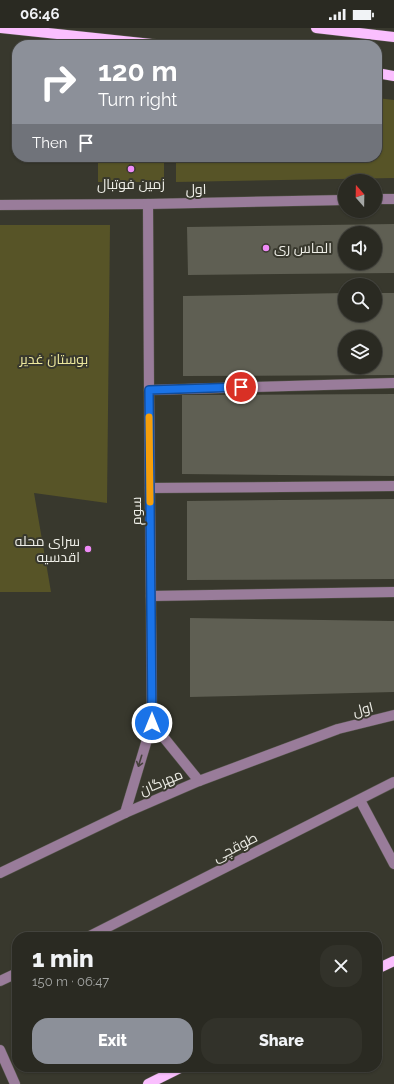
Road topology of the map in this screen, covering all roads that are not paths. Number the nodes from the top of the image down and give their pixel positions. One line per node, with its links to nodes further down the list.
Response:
1 (1, 28): 4 (main road)
2 (316, 28): 3 (main road)
3 (394, 36)
4 (114, 40)
5 (382, 74): 6 (main road)
6 (394, 76)
7 (382, 199): 8 (street)
8 (394, 199)
9 (338, 200): 10 (street, اول)
10 (148, 204): 11 (street, اول); 13 (street, سوم)
11 (0, 205)
12 (394, 384): 13 (street)
13 (149, 390): 15 (street, سوم)
14 (394, 486): 15 (street)
15 (150, 488): 17 (street, سوم)
16 (394, 592): 17 (street)
17 (151, 596): 19 (street, سوم)
18 (394, 715): 20 (street, اول)
19 (152, 723): 21 (street); 24 (street, سوم, one-way to 24)
20 (338, 729): 21 (street, مهرگان)
21 (199, 781): 24 (street, مهرگان)
22 (394, 782): 23 (street, طوقچی)
23 (360, 800): 25 (street); 27 (street, طوقچی)
24 (125, 813): 26 (street, مهرگان)
25 (394, 864)
26 (0, 873)
27 (98, 932)
28 (394, 961): 29 (main road)
29 (382, 967)
30 (12, 975): 31 (street)
31 (0, 981)
32 (0, 1050): 34 (street)
33 (172, 1072): 35 (main road)
34 (14, 1084)
35 (148, 1084)

